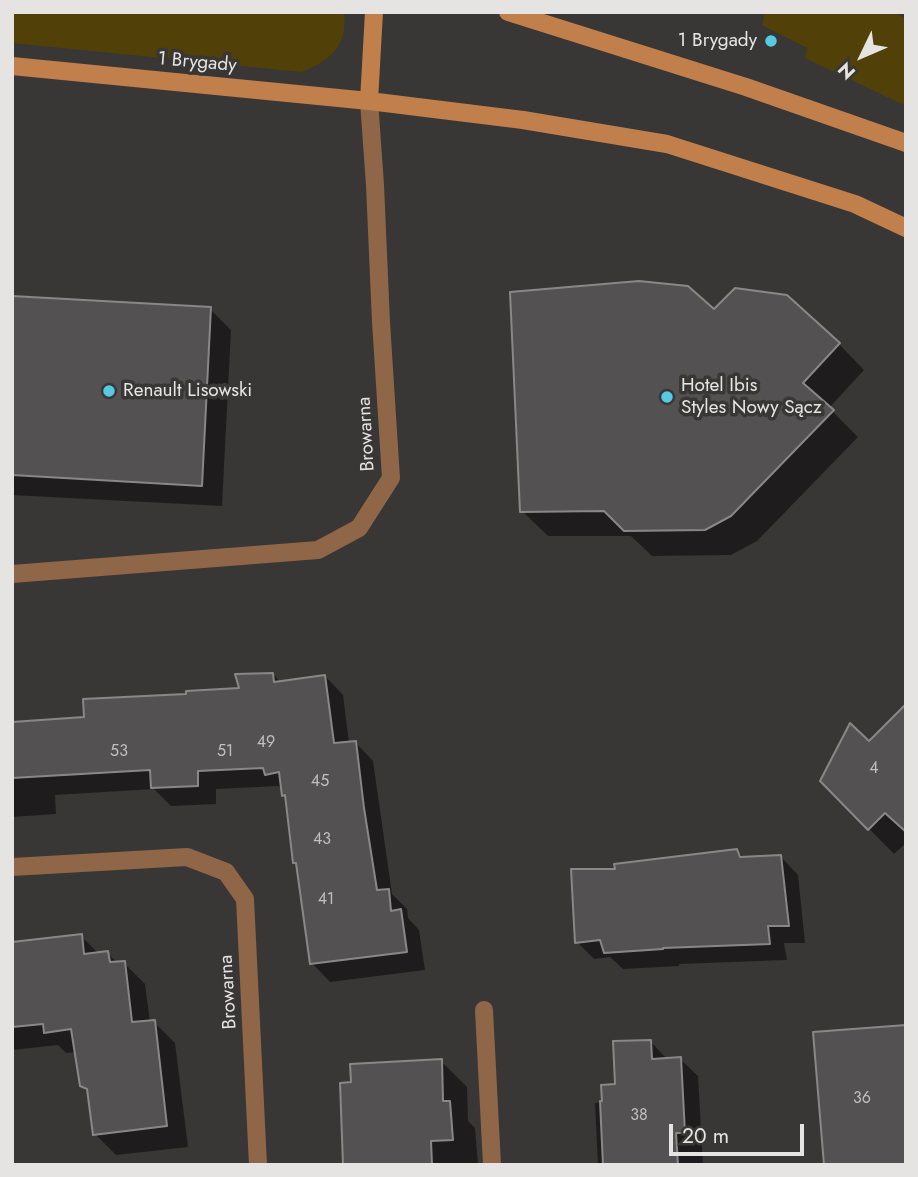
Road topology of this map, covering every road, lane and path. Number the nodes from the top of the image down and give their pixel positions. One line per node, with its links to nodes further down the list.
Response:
1 (374, 12): 4 (street)
2 (509, 12): 5 (street)
3 (12, 66): 4 (street, 1 Brygady)
4 (369, 101): 6 (street, 1 Brygady); 7 (street, Browarna)
5 (906, 143)
6 (906, 228)
7 (12, 574)
8 (12, 867): 10 (street, Browarna)
9 (484, 1010): 11 (street)
10 (258, 1165)
11 (492, 1165)

